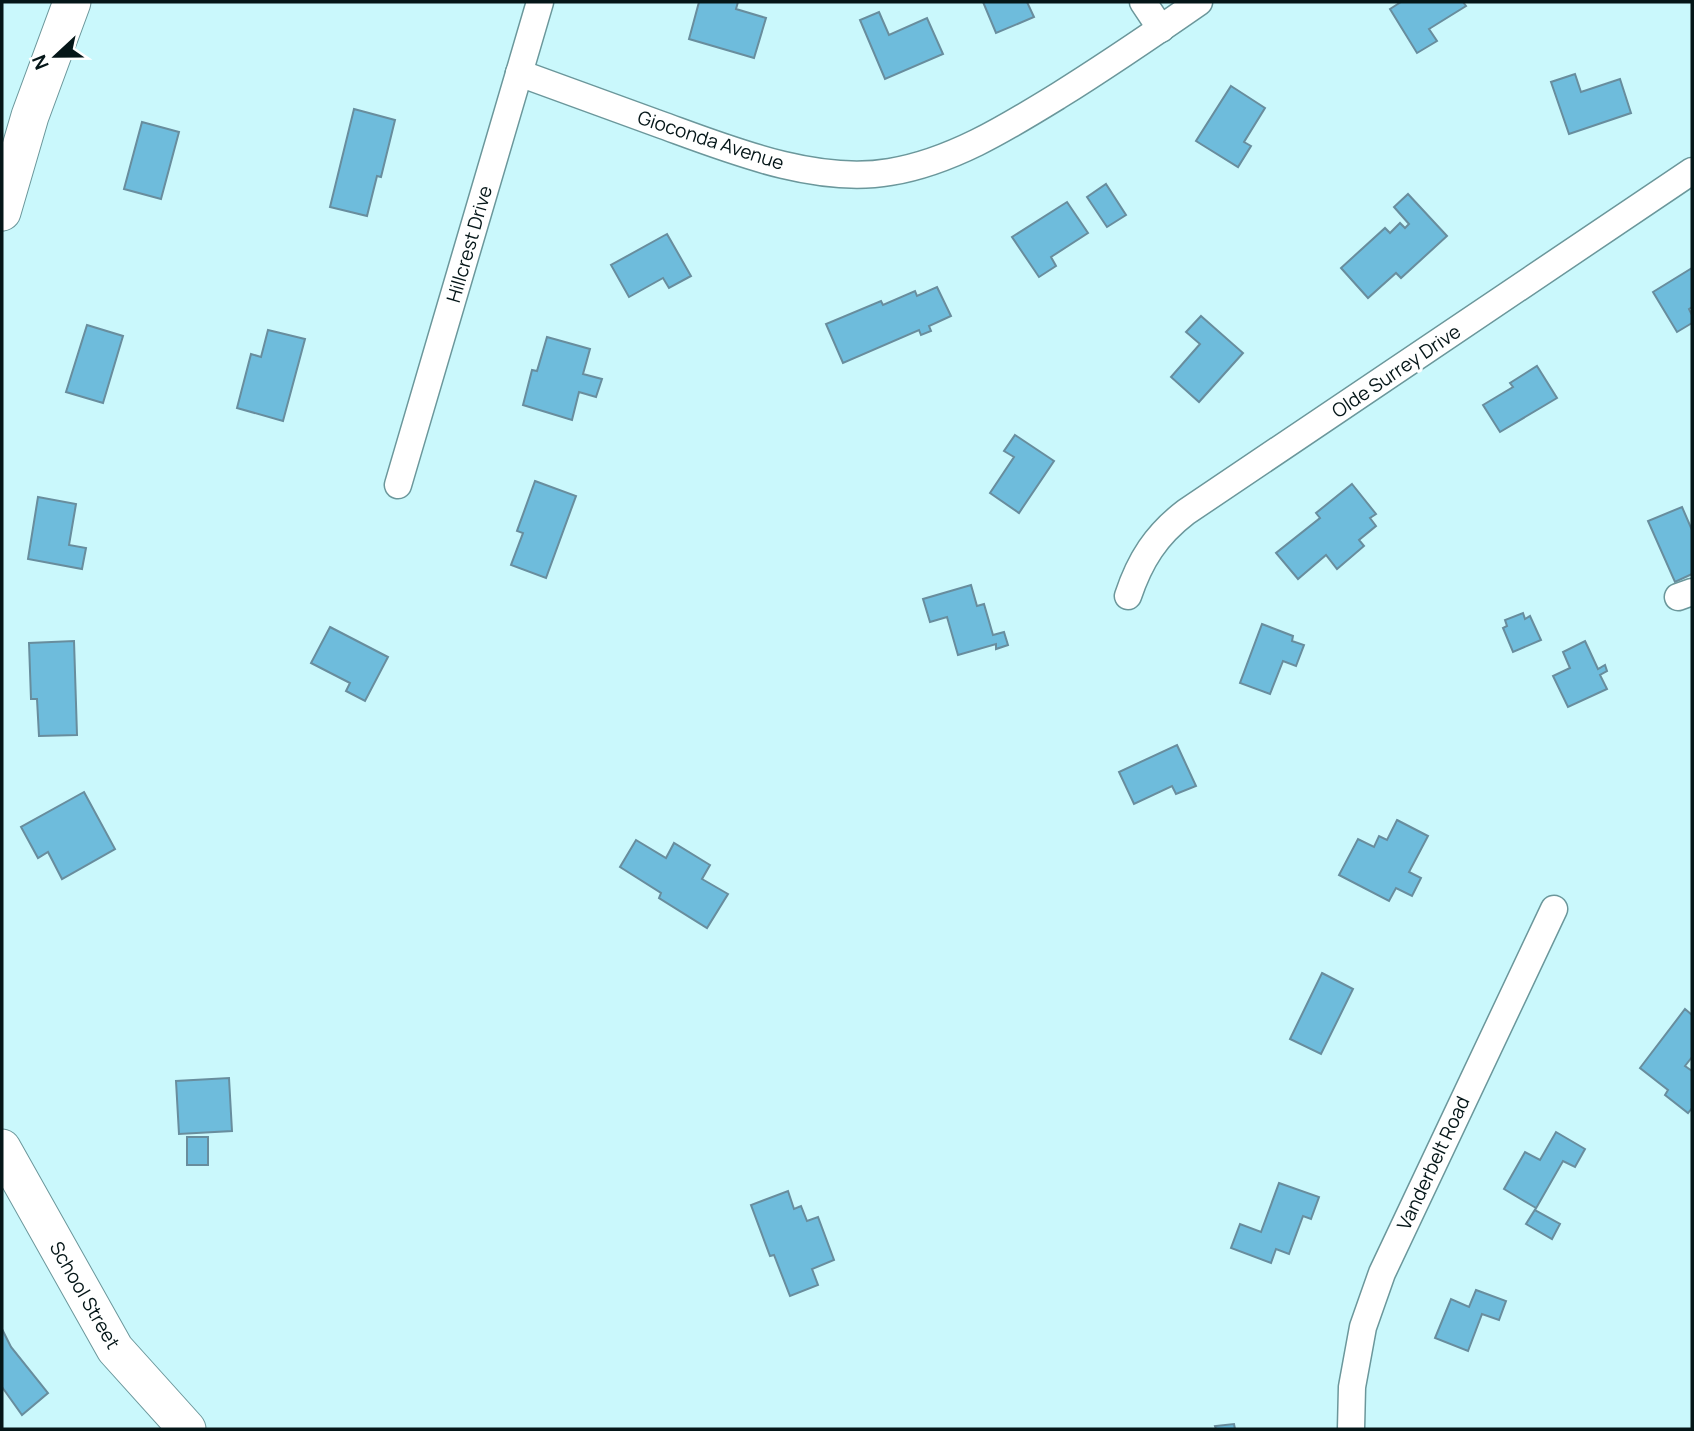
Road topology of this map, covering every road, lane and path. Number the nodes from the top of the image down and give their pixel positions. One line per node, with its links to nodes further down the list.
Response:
1 (72, 2): 8 (street)
2 (540, 2): 6 (street, Hillcrest Drive)
3 (1143, 2): 5 (street)
4 (1199, 2): 5 (street, Gioconda Avenue)
5 (1161, 29): 6 (street, Gioconda Avenue)
6 (519, 73): 9 (street, Hillcrest Drive)
7 (1692, 171): 10 (street, Olde Surrey Drive)
8 (2, 212)
9 (398, 485)
10 (1128, 596)
11 (1554, 909): 14 (street, Vanderbelt Road)
12 (2, 1147): 13 (street, School Street)
13 (187, 1429)
14 (1351, 1429)

